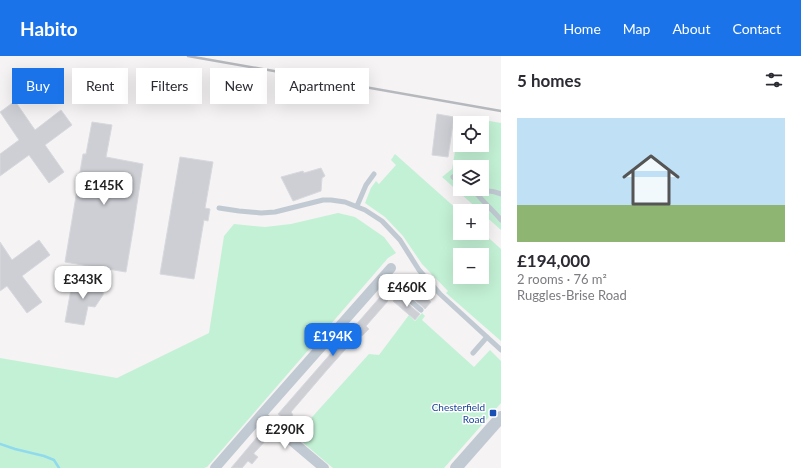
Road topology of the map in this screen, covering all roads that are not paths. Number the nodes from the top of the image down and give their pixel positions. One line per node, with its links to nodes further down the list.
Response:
1 (374, 174): 5 (lane)
2 (489, 191): 3 (lane)
3 (501, 194)
4 (479, 196): 7 (lane)
5 (357, 206): 6 (lane); 11 (lane)
6 (219, 208)
7 (501, 220)
8 (391, 268): 9 (street)
9 (383, 277): 10 (lane); 14 (street)
10 (421, 310)
11 (487, 337): 12 (lane); 13 (lane)
12 (500, 348)
13 (474, 353)
14 (260, 414): 16 (street); 17 (street)
15 (501, 417): 18 (street)
16 (215, 468)
17 (324, 468)
18 (456, 468)

